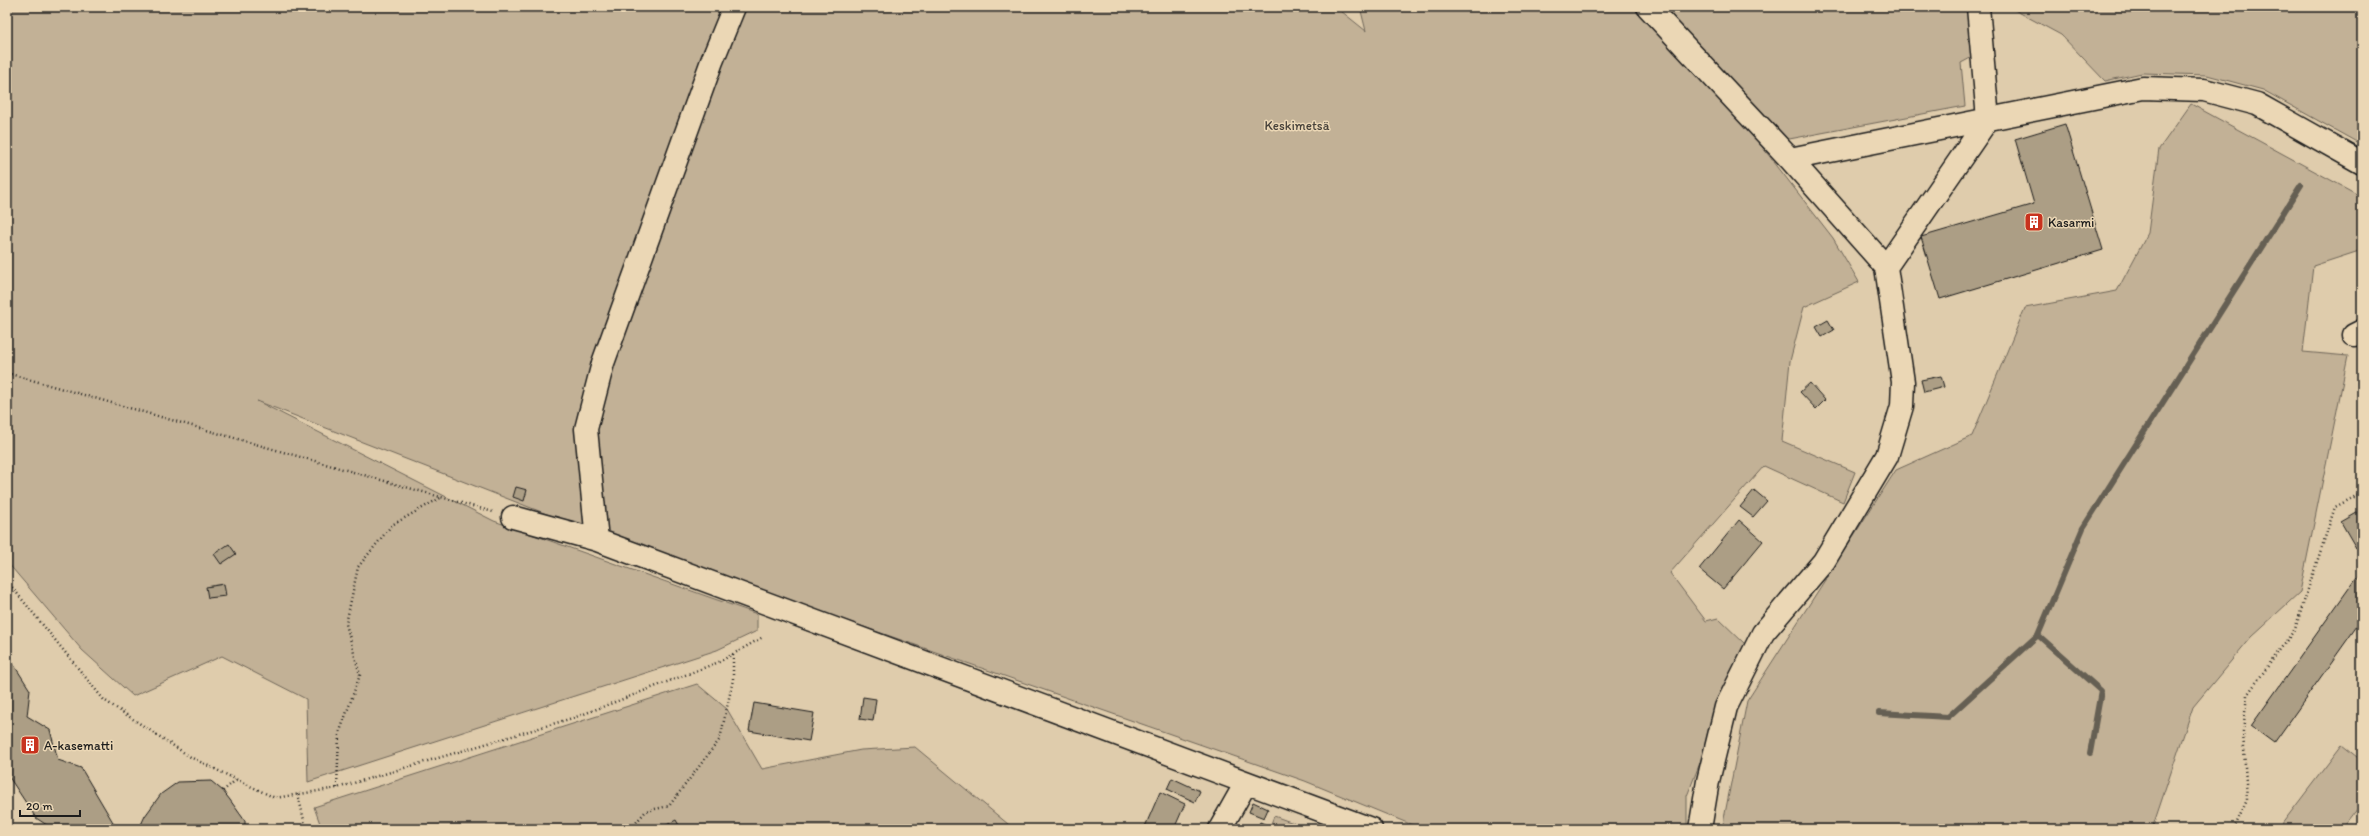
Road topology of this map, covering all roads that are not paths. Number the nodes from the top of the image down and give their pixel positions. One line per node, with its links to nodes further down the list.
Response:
1 (734, 7): 9 (lane)
2 (1648, 7): 5 (lane)
3 (1978, 7): 4 (lane)
4 (1988, 119): 5 (lane); 6 (lane); 7 (lane)
5 (1790, 159): 7 (lane)
6 (2362, 162)
7 (1886, 267): 13 (lane)
8 (513, 517): 9 (lane)
9 (597, 540): 10 (lane)
10 (1246, 783): 11 (lane); 12 (lane)
11 (1220, 829)
12 (1371, 829)
13 (1700, 829)

